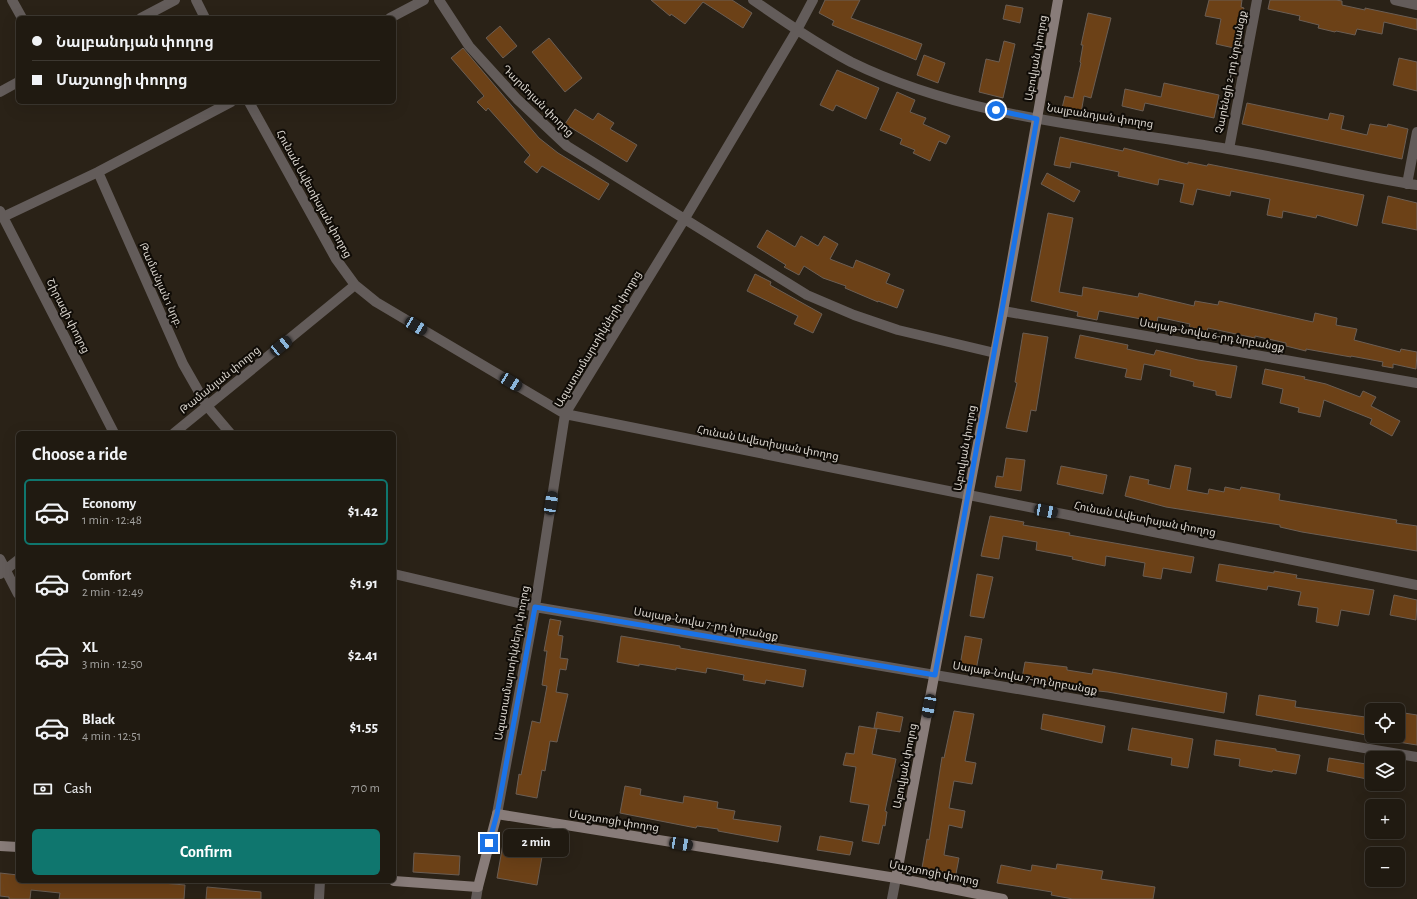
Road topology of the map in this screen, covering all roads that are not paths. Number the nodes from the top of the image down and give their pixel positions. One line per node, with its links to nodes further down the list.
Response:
1 (12, 0): 12 (street)
2 (175, 0): 13 (street)
3 (196, 0): 14 (street)
4 (424, 0): 15 (street)
5 (439, 0): 27 (street, Դարմոյան փողոց)
6 (753, 0): 16 (street, Նալբանդյան փողոց)
7 (813, 0): 16 (street, Ազատամարտիկների փողոց)
8 (1058, 0): 21 (main road, Աբովյան փողոց)
9 (1257, 0): 23 (street, Չարենցի 2-րդ նրբանցք)
10 (1396, 0): 11 (street)
11 (1417, 5)
12 (21, 16)
13 (145, 16)
14 (204, 16)
15 (394, 16)
16 (797, 30): 21 (street, Նալբանդյան փողոց); 27 (street, Ազատամարտիկների փողոց)
17 (16, 83): 18 (street)
18 (0, 92)
19 (227, 104): 24 (street)
20 (250, 104): 28 (street, Հունան Ավետիսյան փողոց)
21 (1037, 119): 23 (street, Նալբանդյան փողոց); 29 (main road, Աբովյան փողոց)
22 (1417, 132): 25 (street)
23 (1229, 149): 25 (street, Նալբանդյան փողոց)
24 (98, 172): 26 (street); 32 (street, Թամանյան 1 նրբ.)
25 (1412, 184)
26 (2, 214): 34 (street, Շիրազի փողոց)
27 (684, 220): 30 (street, Դարմոյան փողոց); 33 (street, Ազատամարտիկների փողոց)
28 (355, 285): 32 (street, Թամանյան փողոց); 33 (street, Հունան Ավետիսյան փողոց)
29 (1002, 311): 30 (main road, Աբովյան փողոց); 31 (street, Սայաթ-Նովա 6-րդ նրբանցք)
30 (995, 353): 37 (main road, Աբովյան փողոց)
31 (1417, 382)
32 (207, 406): 35 (street, Թամանյան փողոց); 36 (street, Թամանյան 1 նրբ.)
33 (565, 414): 37 (street, Հունան Ավետիսյան փողոց); 44 (street, Ազատամարտիկների փողոց)
34 (113, 431)
35 (176, 431)
36 (228, 431)
37 (968, 496): 42 (street, Հունան Ավետիսյան փողոց); 45 (main road, Աբովյան փողոց)
38 (0, 559): 40 (street)
39 (16, 562): 40 (street)
40 (3, 572): 43 (street)
41 (396, 574): 44 (street, Սայաթ-Նովա 7-րդ նրբանցք)
42 (1417, 585)
43 (16, 591)
44 (535, 607): 45 (street, Սայաթ-Նովա 7-րդ նրբանցք); 47 (street, Ազատամարտիկների փողոց)
45 (935, 675): 46 (street, Սայաթ-Նովա 7-րդ նրբանցք); 50 (main road, Աբովյան փողոց)
46 (1417, 757)
47 (497, 814): 50 (main road, Մաշտոցի փողոց); 53 (main road)
48 (0, 846): 49 (main road)
49 (16, 847)
50 (896, 878): 56 (street, Աբովյան փողոց); 57 (main road, Մաշտոցի փողոց)
51 (396, 881): 53 (main road)
52 (320, 883): 54 (street)
53 (478, 887): 55 (street)
54 (319, 899)
55 (476, 899)
56 (892, 899)
57 (1003, 899)

